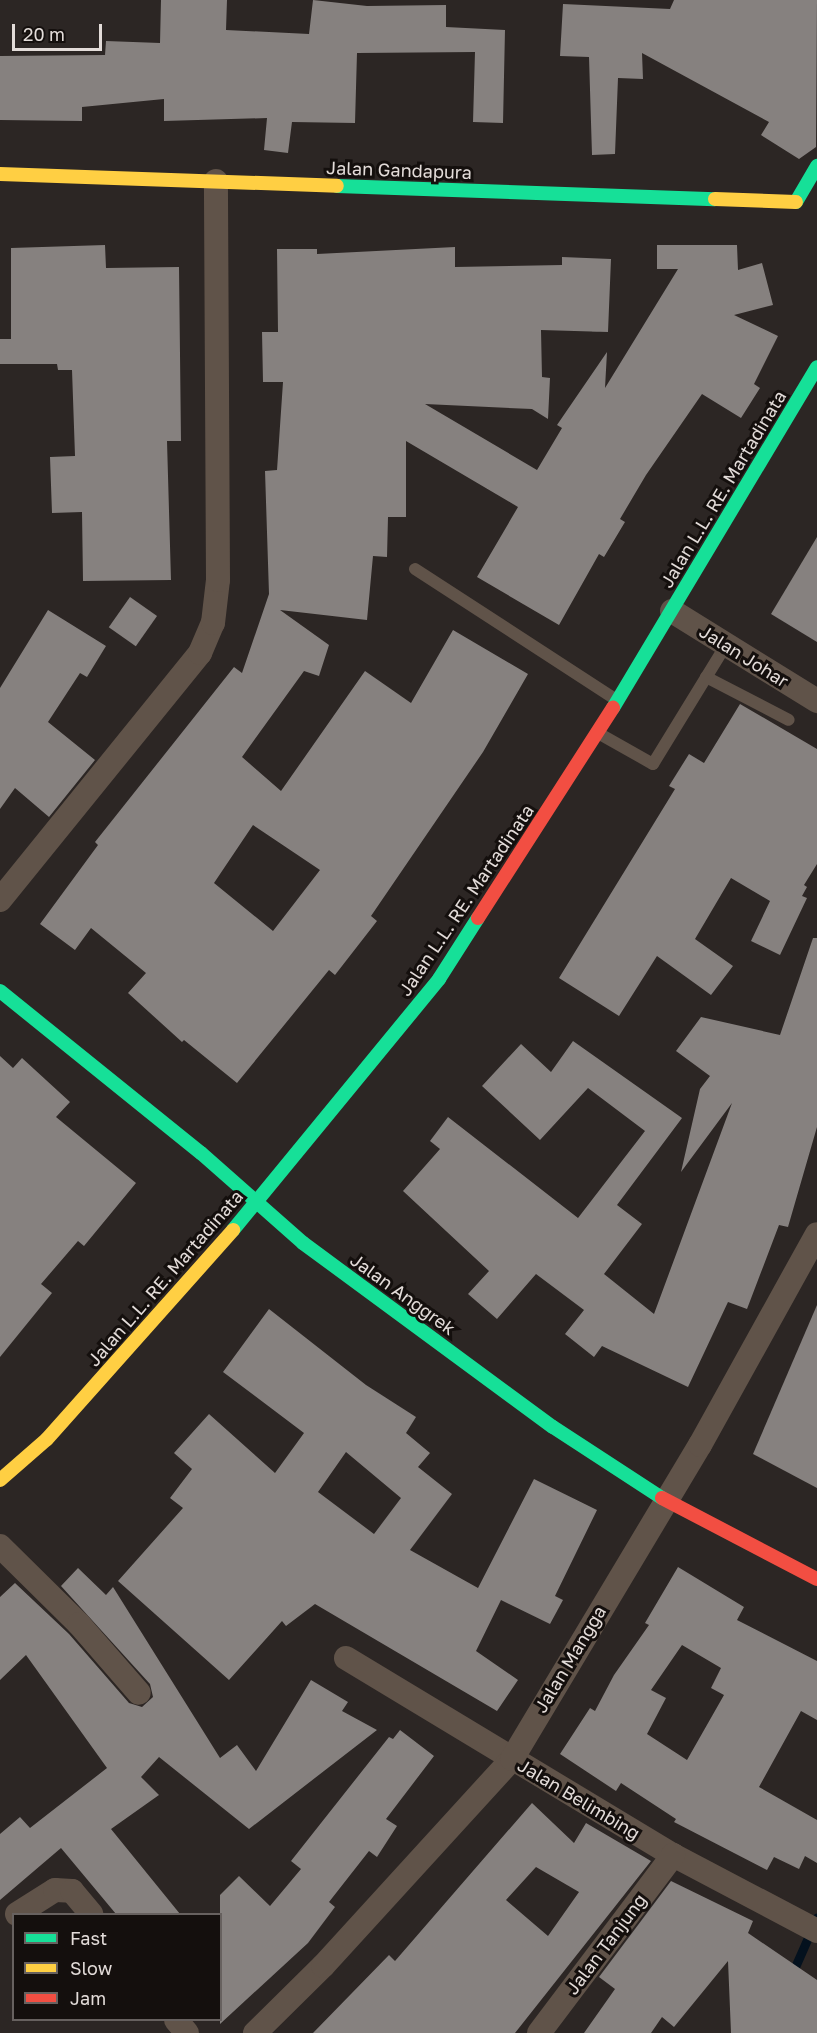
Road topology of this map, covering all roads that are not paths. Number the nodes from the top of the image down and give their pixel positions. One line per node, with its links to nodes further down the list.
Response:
1 (817, 166): 4 (street)
2 (0, 174): 3 (street, Jalan Gandapura)
3 (216, 181): 4 (street, Jalan Gandapura); 15 (street)
4 (796, 202): 5 (street)
5 (810, 213)
6 (817, 367): 8 (street, Jalan L.L. RE. Martadinata)
7 (415, 569): 11 (lane)
8 (672, 611): 9 (street, Jalan Johar); 11 (street, Jalan L.L. RE. Martadinata)
9 (726, 645): 10 (lane); 12 (street, Jalan Johar)
10 (706, 677): 13 (lane); 14 (lane)
11 (618, 700): 14 (street, Jalan L.L. RE. Martadinata)
12 (817, 701)
13 (789, 720)
14 (598, 733): 17 (street, Jalan L.L. RE. Martadinata)
15 (0, 900)
16 (0, 992): 17 (street, Jalan Anggrek)
17 (255, 1202): 19 (street, Jalan L.L. RE. Martadinata); 20 (street, Jalan Anggrek)
18 (817, 1234): 20 (street, Jalan Mangga)
19 (0, 1480)
20 (666, 1501): 22 (street, Jalan Anggrek); 25 (street, Jalan Mangga)
21 (0, 1546): 24 (street)
22 (817, 1579)
23 (346, 1658): 25 (street, Jalan Belimbing)
24 (139, 1693)
25 (512, 1759): 26 (street, Jalan Belimbing); 34 (street, Jalan Mangga)
26 (673, 1855): 30 (street, Jalan Belimbing); 35 (street, Jalan Tanjung)
27 (19, 1913): 28 (street)
28 (90, 1913)
29 (12, 1919): 31 (street)
30 (811, 1927)
31 (0, 1928)
32 (178, 2021): 33 (street)
33 (187, 2033)
34 (255, 2033)
35 (539, 2033)

